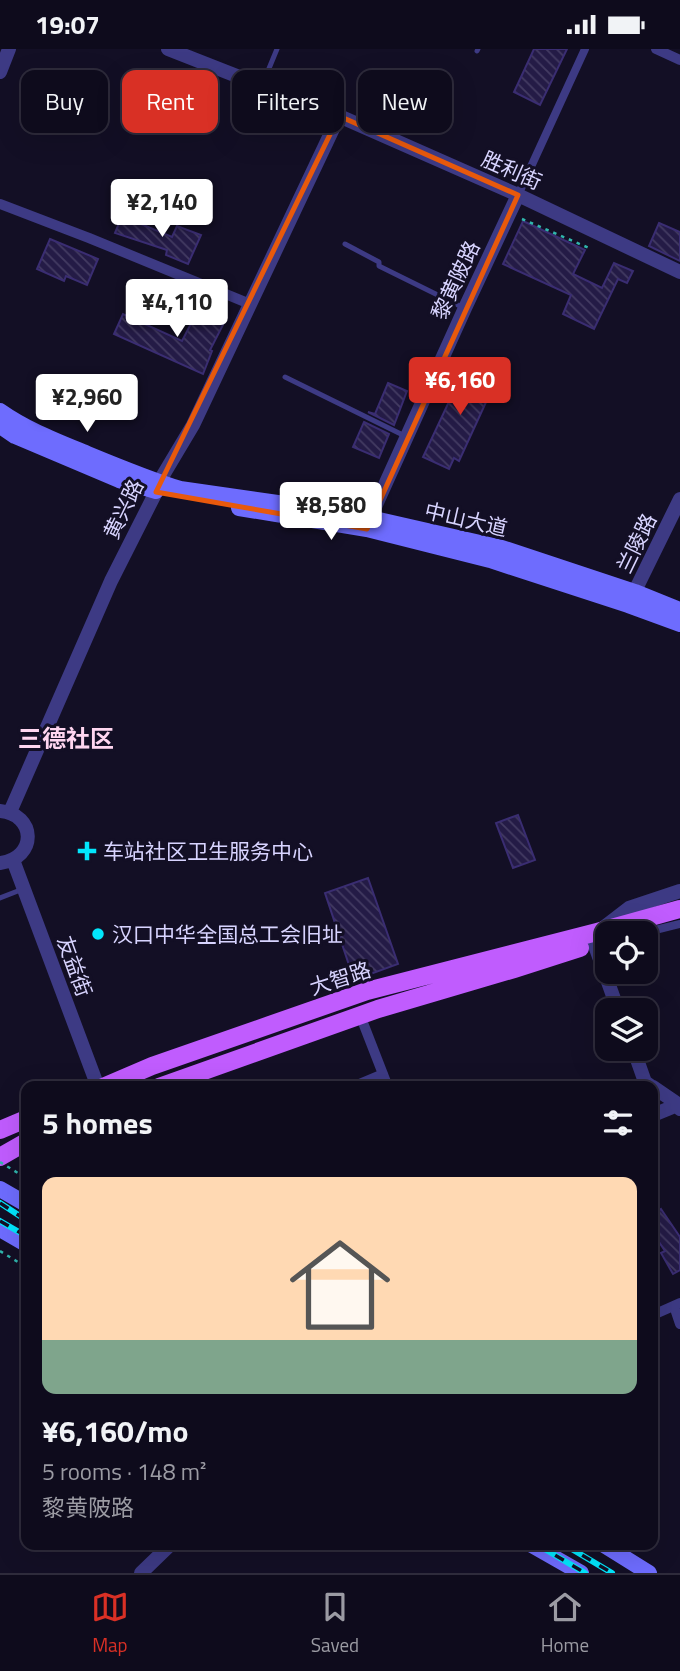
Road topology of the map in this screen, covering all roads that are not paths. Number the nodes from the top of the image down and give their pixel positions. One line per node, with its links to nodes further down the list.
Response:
1 (9, 49): 8 (street)
2 (169, 49): 9 (street, 胜利街)
3 (277, 49): 7 (lane)
4 (584, 49): 12 (street, 黎黄陂路)
5 (656, 49): 6 (street)
6 (680, 60)
7 (268, 70)
8 (0, 72)
9 (232, 74)
10 (344, 118): 12 (street, 胜利街)
11 (331, 133): 16 (street, 黄兴路)
12 (518, 195): 15 (street, 胜利街); 17 (street, 黎黄陂路)
13 (0, 204): 16 (street)
14 (345, 244): 17 (lane)
15 (680, 272)
16 (250, 304): 22 (street, 黄兴路)
17 (465, 308): 21 (street, 黎黄陂路)
18 (285, 377): 21 (lane)
19 (0, 411): 22 (main road, 中山大道)
20 (0, 426): 22 (main road, 中山大道)
21 (407, 437): 24 (street, 黎黄陂路)
22 (158, 487): 24 (main road, 中山大道); 28 (street, 黄兴路)
23 (680, 499): 25 (street, 兰陵路)
24 (368, 524): 25 (main road, 中山大道)
25 (632, 599): 26 (main road, 中山大道); 27 (main road, 中山大道)
26 (680, 610)
27 (680, 624)
28 (5, 811): 29 (street)
29 (6, 861): 30 (street, 友益街)
30 (24, 888): 32 (lane); 45 (street, 友益街)
31 (680, 891): 34 (street, 大智路)
32 (0, 898)
33 (680, 909): 35 (main road, 大智路)
34 (616, 921)
35 (648, 921)
36 (680, 922): 37 (main road); 38 (street)
37 (658, 928)
38 (658, 929)
39 (595, 940): 46 (main road, 大智路)
40 (595, 940): 41 (main road, 大智路)
41 (360, 1015): 43 (street); 44 (main road, 大智路)
42 (637, 1061): 49 (street)
43 (383, 1074): 47 (street); 48 (street)
44 (197, 1080)
45 (98, 1081)
46 (115, 1081)
47 (366, 1081)
48 (386, 1081)
49 (645, 1081)
50 (658, 1091): 51 (street)
51 (680, 1106): 52 (street)
52 (658, 1113)
53 (21, 1121): 54 (main road)
54 (0, 1130)
55 (21, 1145): 56 (main road)
56 (0, 1159)
57 (0, 1189): 58 (main road)
58 (21, 1201)
59 (0, 1229): 60 (main road)
60 (21, 1241)
61 (677, 1305): 62 (street); 63 (street)
62 (658, 1313)
63 (680, 1324)
64 (165, 1550): 67 (street)
65 (541, 1550): 68 (main road)
66 (612, 1550): 69 (main road)
67 (141, 1573)
68 (580, 1573)
69 (649, 1573)

